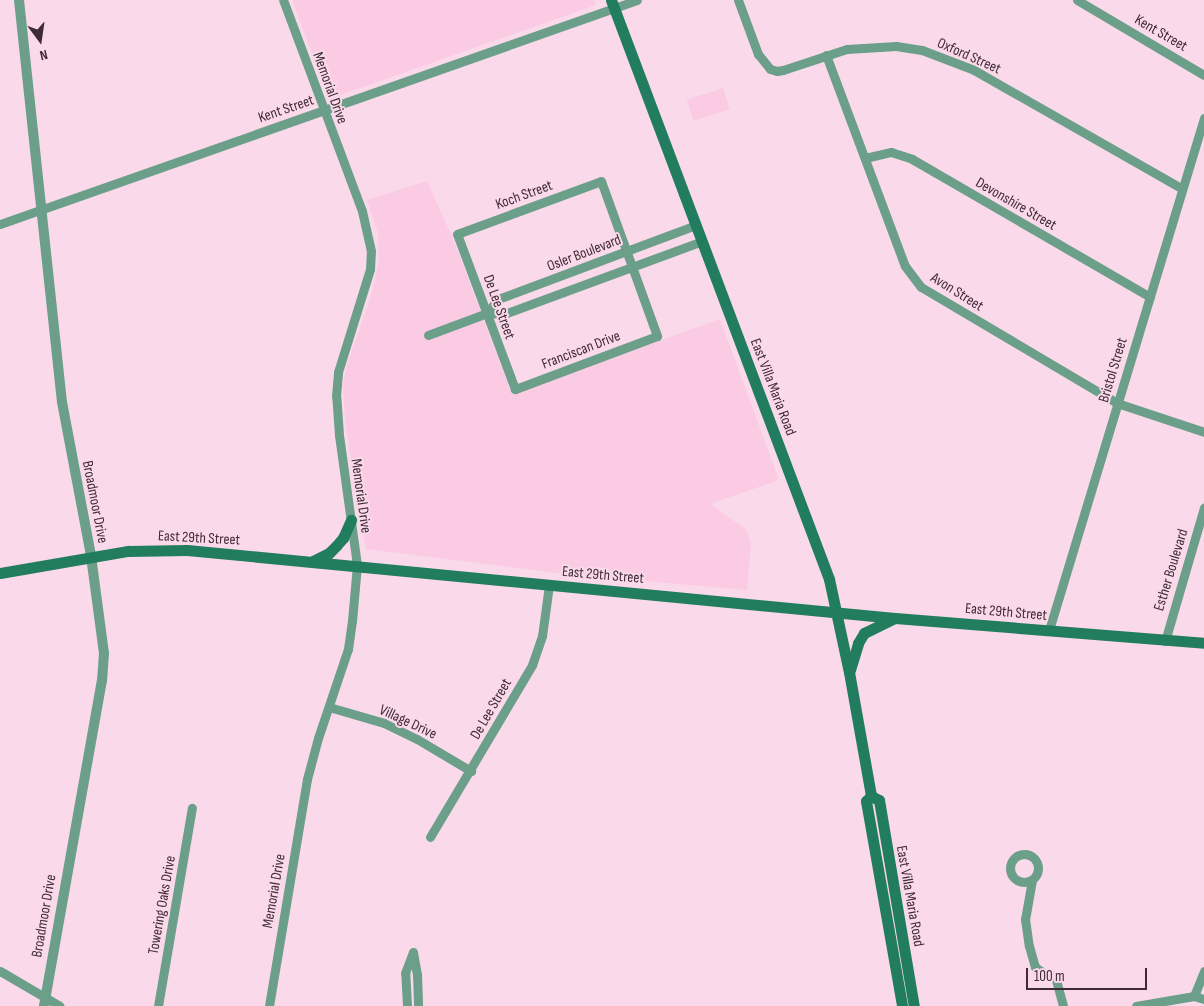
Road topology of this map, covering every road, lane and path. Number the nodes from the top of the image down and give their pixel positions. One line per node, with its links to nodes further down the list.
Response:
1 (19, 0): 13 (street, Broadmoor Drive)
2 (283, 0): 9 (street, Memorial Drive)
3 (637, 0): 6 (street, Kent Street)
4 (738, 0): 7 (street, Oxford Street)
5 (1077, 0): 8 (street, Kent Street)
6 (613, 4): 9 (street, Kent Street); 15 (main road, East Villa Maria Road)
7 (826, 55): 11 (street, Avon Street); 12 (street, Oxford Street)
8 (1204, 74)
9 (323, 111): 13 (street, Kent Street); 27 (street, Memorial Drive)
10 (1204, 118): 12 (street, Bristol Street)
11 (865, 158): 20 (street, Devonshire Street); 24 (street, Avon Street)
12 (1181, 188): 20 (street, Bristol Street)
13 (42, 210): 14 (street, Kent Street); 28 (street, Broadmoor Drive)
14 (0, 224)
15 (696, 226): 17 (main road, East Villa Maria Road); 18 (street, Osler Boulevard)
16 (457, 234): 18 (street, Koch Street); 21 (street, De Lee Street)
17 (702, 241): 19 (street, Osler Boulevard); 33 (main road, East Villa Maria Road)
18 (626, 251): 19 (street); 21 (street, Osler Boulevard)
19 (632, 266): 21 (street, Osler Boulevard); 23 (street, Franciscan Drive)
20 (1150, 297): 24 (street, Bristol Street)
21 (487, 313): 22 (street, Osler Boulevard); 23 (street, De Lee Street)
22 (428, 335)
23 (515, 389)
24 (1117, 404): 25 (street, Avon Street); 35 (street, Bristol Street)
25 (1204, 432)
26 (1204, 508): 36 (street, Esther Boulevard)
27 (351, 520): 29 (main road); 30 (street, Memorial Drive)
28 (91, 556): 29 (main road, East 29th Street); 31 (main road, East 29th Street); 49 (street, Broadmoor Drive)
29 (312, 562): 30 (main road, East 29th Street)
30 (357, 566): 32 (main road, East 29th Street); 39 (street, Memorial Drive)
31 (0, 573)
32 (550, 585): 33 (main road, East 29th Street); 40 (street, De Lee Street)
33 (836, 612): 34 (main road, East 29th Street); 38 (main road, East Villa Maria Road)
34 (896, 618): 35 (main road, East 29th Street); 38 (main road)
35 (1049, 630): 36 (main road, East 29th Street)
36 (1165, 641): 37 (main road, East 29th Street)
37 (1201, 644)
38 (849, 672): 41 (main road, East Villa Maria Road)
39 (329, 707): 40 (street, Village Drive); 52 (street, Memorial Drive)
40 (471, 771): 43 (street, De Lee Street)
41 (870, 796): 55 (main road, East Villa Maria Road); 56 (main road, East Villa Maria Road)
42 (192, 808): 51 (street, Towering Oaks Drive)
43 (430, 837)
44 (1032, 880): 57 (street)
45 (0, 971): 49 (street)
46 (1204, 971): 47 (street)
47 (1194, 996): 48 (street); 58 (street)
48 (1204, 1000)
49 (45, 1002): 50 (street)
50 (60, 1006)
51 (158, 1006)
52 (269, 1006)
53 (407, 1006): 54 (street)
54 (418, 1006)
55 (902, 1006)
56 (914, 1006)
57 (1062, 1006)
58 (1136, 1006)

